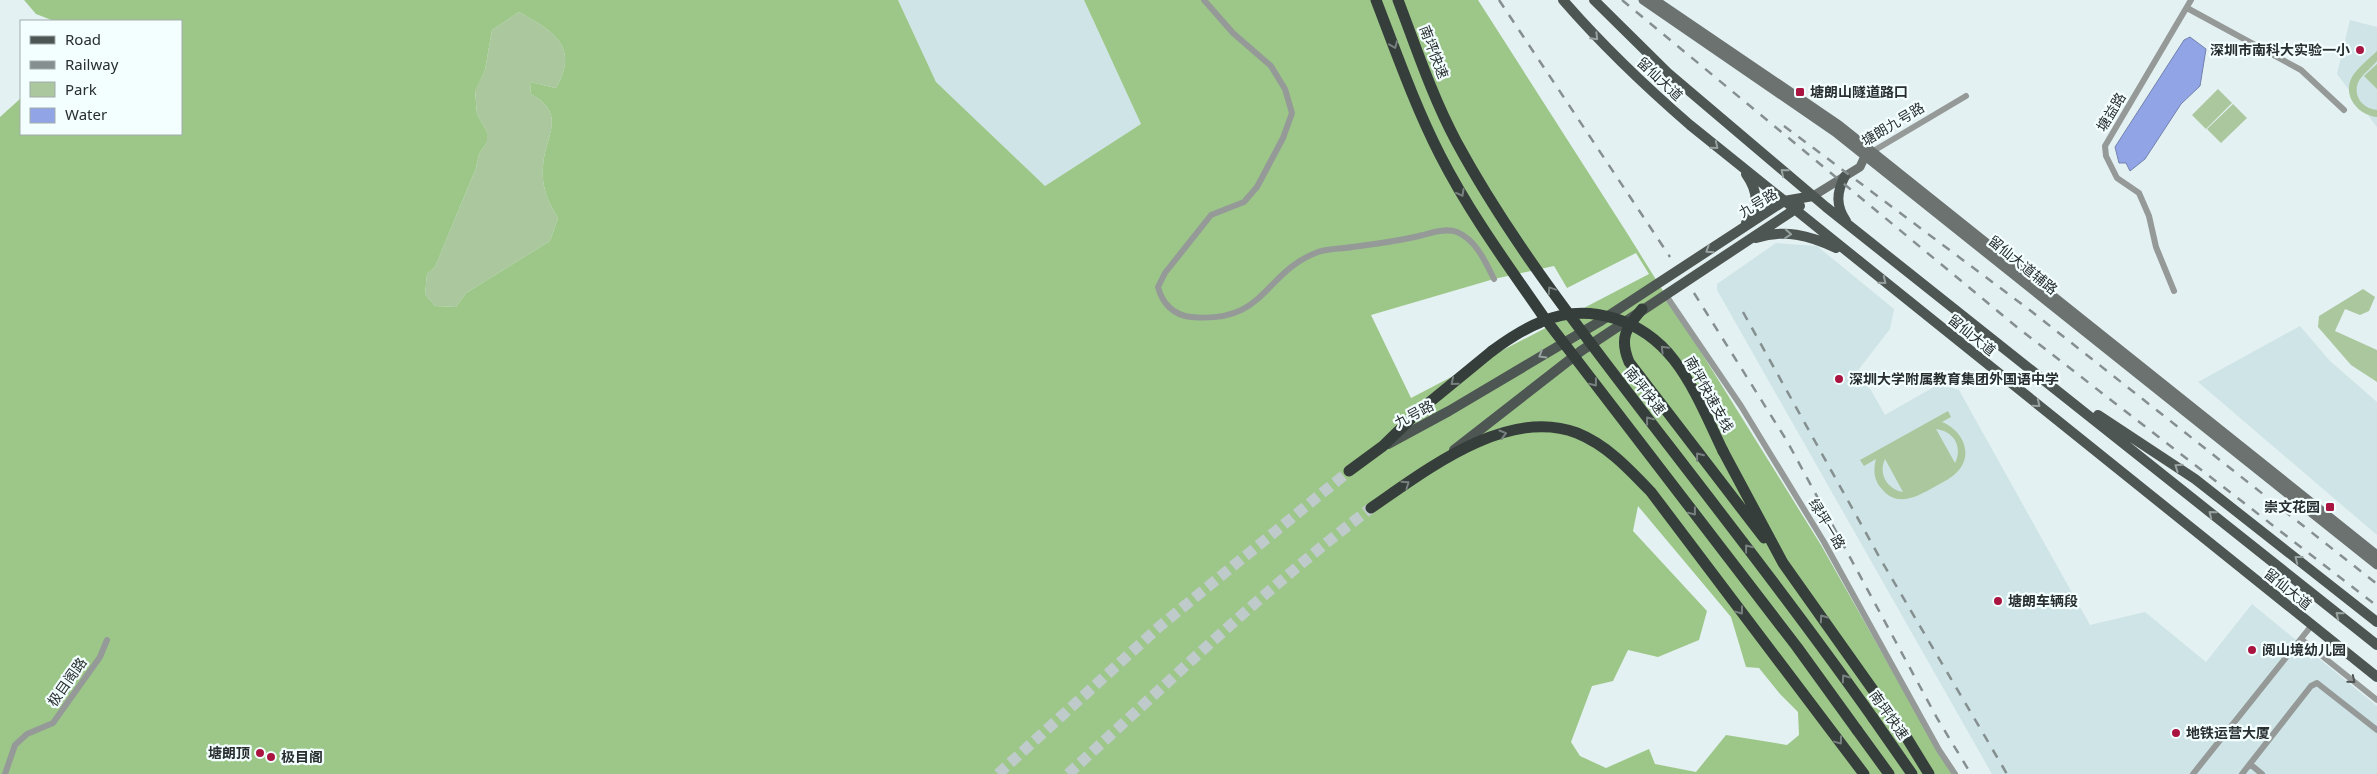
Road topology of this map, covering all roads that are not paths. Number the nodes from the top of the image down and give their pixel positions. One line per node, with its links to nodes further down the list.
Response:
1 (1204, 0): 22 (street)
2 (1376, 0): 45 (highway, one-way to 45, bridge)
3 (1398, 0): 46 (highway, 南坪快速, one-way to 3, bridge)
4 (1563, 0): 13 (main road, 留仙大道, one-way to 13)
5 (1594, 0): 15 (main road, 留仙大道, one-way to 5)
6 (1643, 0): 12 (main road, 留仙大道辅路)
7 (1655, 0): 12 (main road, 留仙大道辅路)
8 (2191, 0): 9 (street, 塘益路)
9 (2187, 8): 11 (street); 23 (street, 塘益路)
10 (1966, 96): 12 (street, 塘朗九号路)
11 (2344, 110)
12 (1868, 154): 14 (main road, 塘朗九号路); 31 (main road, 留仙大道辅路); 33 (main road, 留仙大道辅路)
13 (1739, 165): 16 (main road, 留仙大道); 19 (main road)
14 (1845, 176): 15 (main road, 塘朗九号路); 18 (main road)
15 (1813, 196): 16 (main road, 九号路); 17 (main road, 九号路); 18 (main road, 留仙大道)
16 (1784, 201): 17 (main road, 留仙大道); 19 (main road, 九号路)
17 (1794, 210): 20 (main road, 九号路); 21 (main road, 留仙大道)
18 (1850, 226): 26 (main road, 留仙大道)
19 (1735, 233): 27 (main road, 九号路, one-way to 27)
20 (1741, 244): 21 (main road, one-way to 21); 24 (main road, 九号路)
21 (1859, 261): 35 (main road, 留仙大道, one-way to 35)
22 (1494, 279)
23 (2174, 291)
24 (1665, 294): 25 (main road, 九号路); 48 (street, 绿坪一路)
25 (1642, 309): 28 (main road, 九号路); 32 (highway, one-way to 25)
26 (2049, 383): 34 (main road, one-way to 26); 38 (main road, 留仙大道, one-way to 26)
27 (1383, 446): 29 (highway, 南坪快速支线); 32 (highway, 南坪快速支线, one-way to 27, bridge)
28 (1442, 460): 30 (highway, one-way to 28); 44 (highway, one-way to 44)
29 (1349, 471)
30 (1371, 508)
31 (2377, 555)
32 (1783, 563): 47 (highway, 南坪快速支线, one-way to 32)
33 (2377, 565)
34 (2377, 622)
35 (2312, 625): 36 (street); 39 (main road, 留仙大道)
36 (2301, 638): 40 (street, one-way to 40); 49 (street)
37 (107, 640): 43 (street, 极目阁路)
38 (2377, 645)
39 (2377, 678)
40 (2377, 700)
41 (2377, 730): 42 (street)
42 (2250, 764): 50 (street); 51 (street)
43 (5, 774)
44 (1864, 774)
45 (1889, 774)
46 (1912, 774)
47 (1929, 774)
48 (1955, 774)
49 (2193, 774)
50 (2242, 774)
51 (2262, 774)

